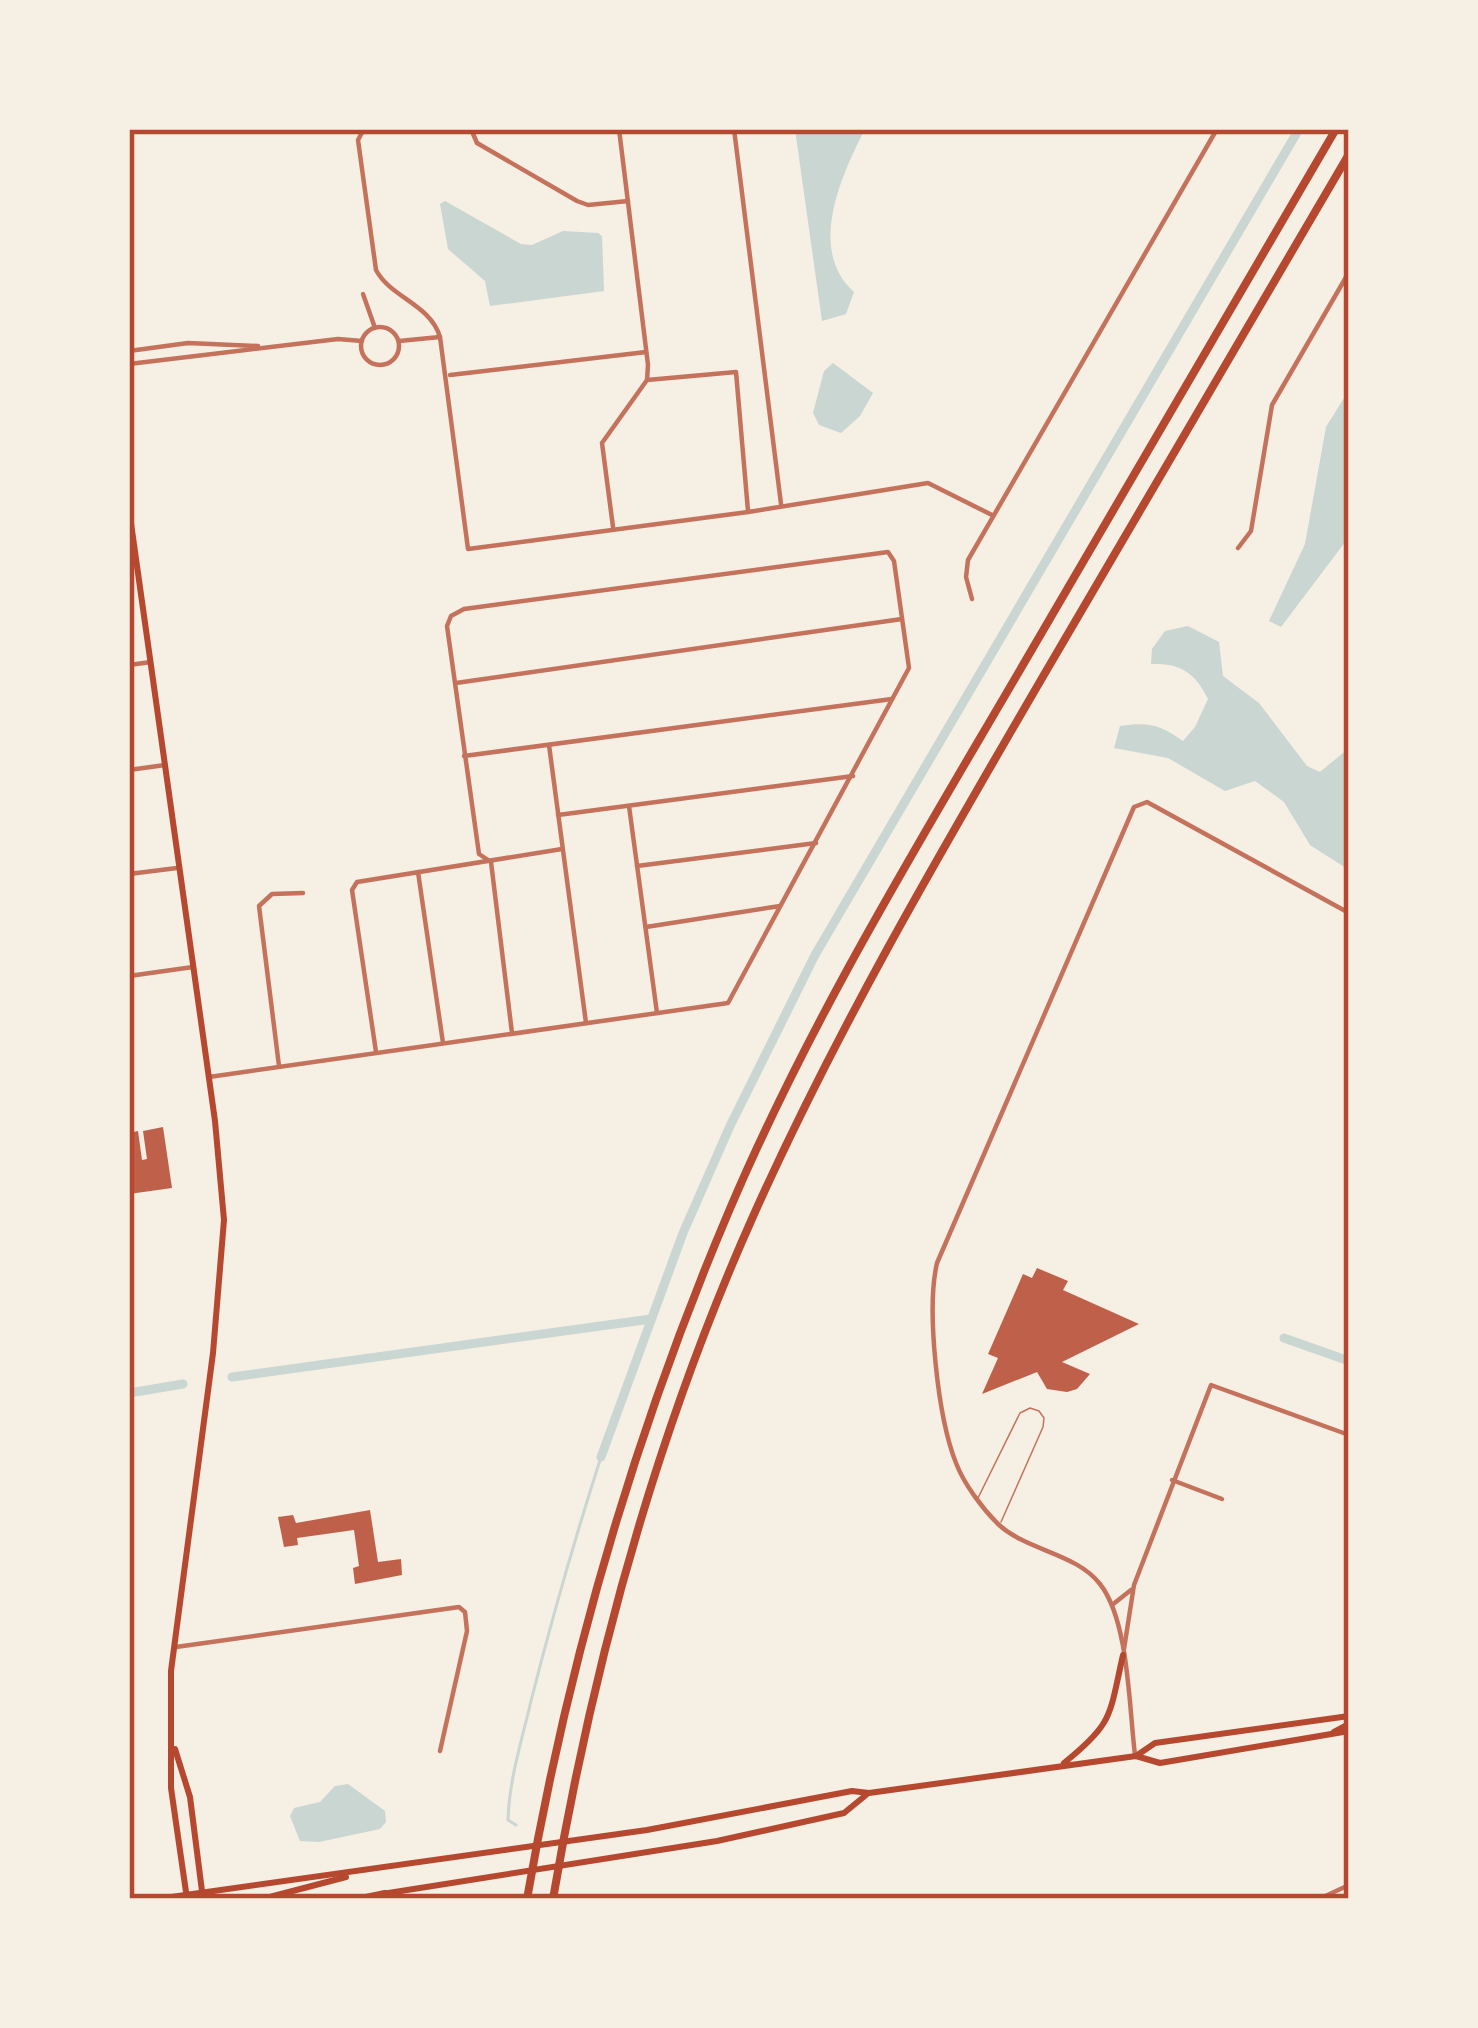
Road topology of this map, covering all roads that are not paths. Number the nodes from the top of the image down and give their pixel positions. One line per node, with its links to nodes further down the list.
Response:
1 (471, 129): 8 (street)
2 (619, 129): 8 (street)
3 (734, 129): 21 (street)
4 (1217, 129): 24 (street)
5 (1336, 129): 85 (highway)
6 (362, 130): 12 (street)
7 (1349, 154): 86 (highway)
8 (628, 201): 17 (street)
9 (1349, 272): 26 (street)
10 (363, 294): 11 (street)
11 (376, 328): 13 (street); 14 (street)
12 (440, 337): 14 (street); 19 (street)
13 (362, 341): 14 (street); 15 (street)
14 (399, 341)
15 (270, 347): 16 (street); 18 (street)
16 (129, 351)
17 (646, 352): 19 (street); 20 (street)
18 (129, 364)
19 (447, 375): 25 (street)
20 (647, 380): 23 (street); 25 (street)
21 (781, 505): 23 (street); 24 (street)
22 (129, 509): 27 (main road)
23 (748, 512): 25 (street)
24 (992, 515): 28 (street)
25 (613, 528)
26 (1238, 548)
27 (133, 562): 30 (main road)
28 (972, 598)
29 (902, 620): 32 (street); 32 (street); 33 (street)
30 (151, 662): 31 (street); 36 (main road)
31 (129, 665)
32 (454, 683): 35 (street)
33 (892, 699): 34 (street); 38 (street)
34 (549, 745): 35 (street); 40 (street)
35 (464, 756): 43 (street)
36 (165, 765): 37 (street); 45 (main road)
37 (129, 770)
38 (853, 776): 39 (street); 41 (street)
39 (629, 806): 40 (street); 44 (street)
40 (558, 815): 42 (street)
41 (816, 843): 44 (street); 49 (street)
42 (562, 849): 43 (street); 55 (street)
43 (491, 862): 46 (street); 56 (street)
44 (637, 866): 51 (street)
45 (179, 867): 47 (street); 52 (main road)
46 (418, 872): 57 (street); 58 (street)
47 (129, 874)
48 (303, 893): 59 (street)
49 (780, 906): 51 (street); 54 (street)
50 (1349, 913): 63 (street)
51 (646, 927): 54 (street)
52 (193, 967): 53 (street); 60 (main road)
53 (129, 976)
54 (657, 1013): 55 (street)
55 (586, 1023): 56 (street)
56 (512, 1033): 57 (street)
57 (443, 1043): 58 (street)
58 (376, 1052): 59 (street)
59 (279, 1069): 60 (street)
60 (209, 1077): 68 (main road)
61 (1349, 1435): 62 (street)
62 (1172, 1480): 64 (street); 66 (street)
63 (977, 1499): 65 (street); 65 (lane)
64 (1222, 1499)
65 (999, 1526): 67 (street)
66 (1134, 1586): 67 (street); 69 (street)
67 (1112, 1605): 69 (street)
68 (176, 1647): 71 (main road); 72 (street)
69 (1123, 1655): 73 (street); 74 (main road)
70 (1349, 1724): 73 (main road); 73 (main road)
71 (174, 1745): 79 (main road); 80 (main road)
72 (440, 1751)
73 (1136, 1756): 74 (main road)
74 (1060, 1766): 75 (main road)
75 (869, 1793): 76 (main road); 78 (main road)
76 (355, 1873): 79 (main road); 82 (main road)
77 (1349, 1885): 87 (street)
78 (386, 1894): 83 (main road); 84 (highway)
79 (203, 1897): 80 (main road)
80 (187, 1898): 81 (main road)
81 (157, 1899)
82 (262, 1899)
83 (346, 1899)
84 (361, 1899)
85 (527, 1899)
86 (553, 1899)
87 (1319, 1899)

